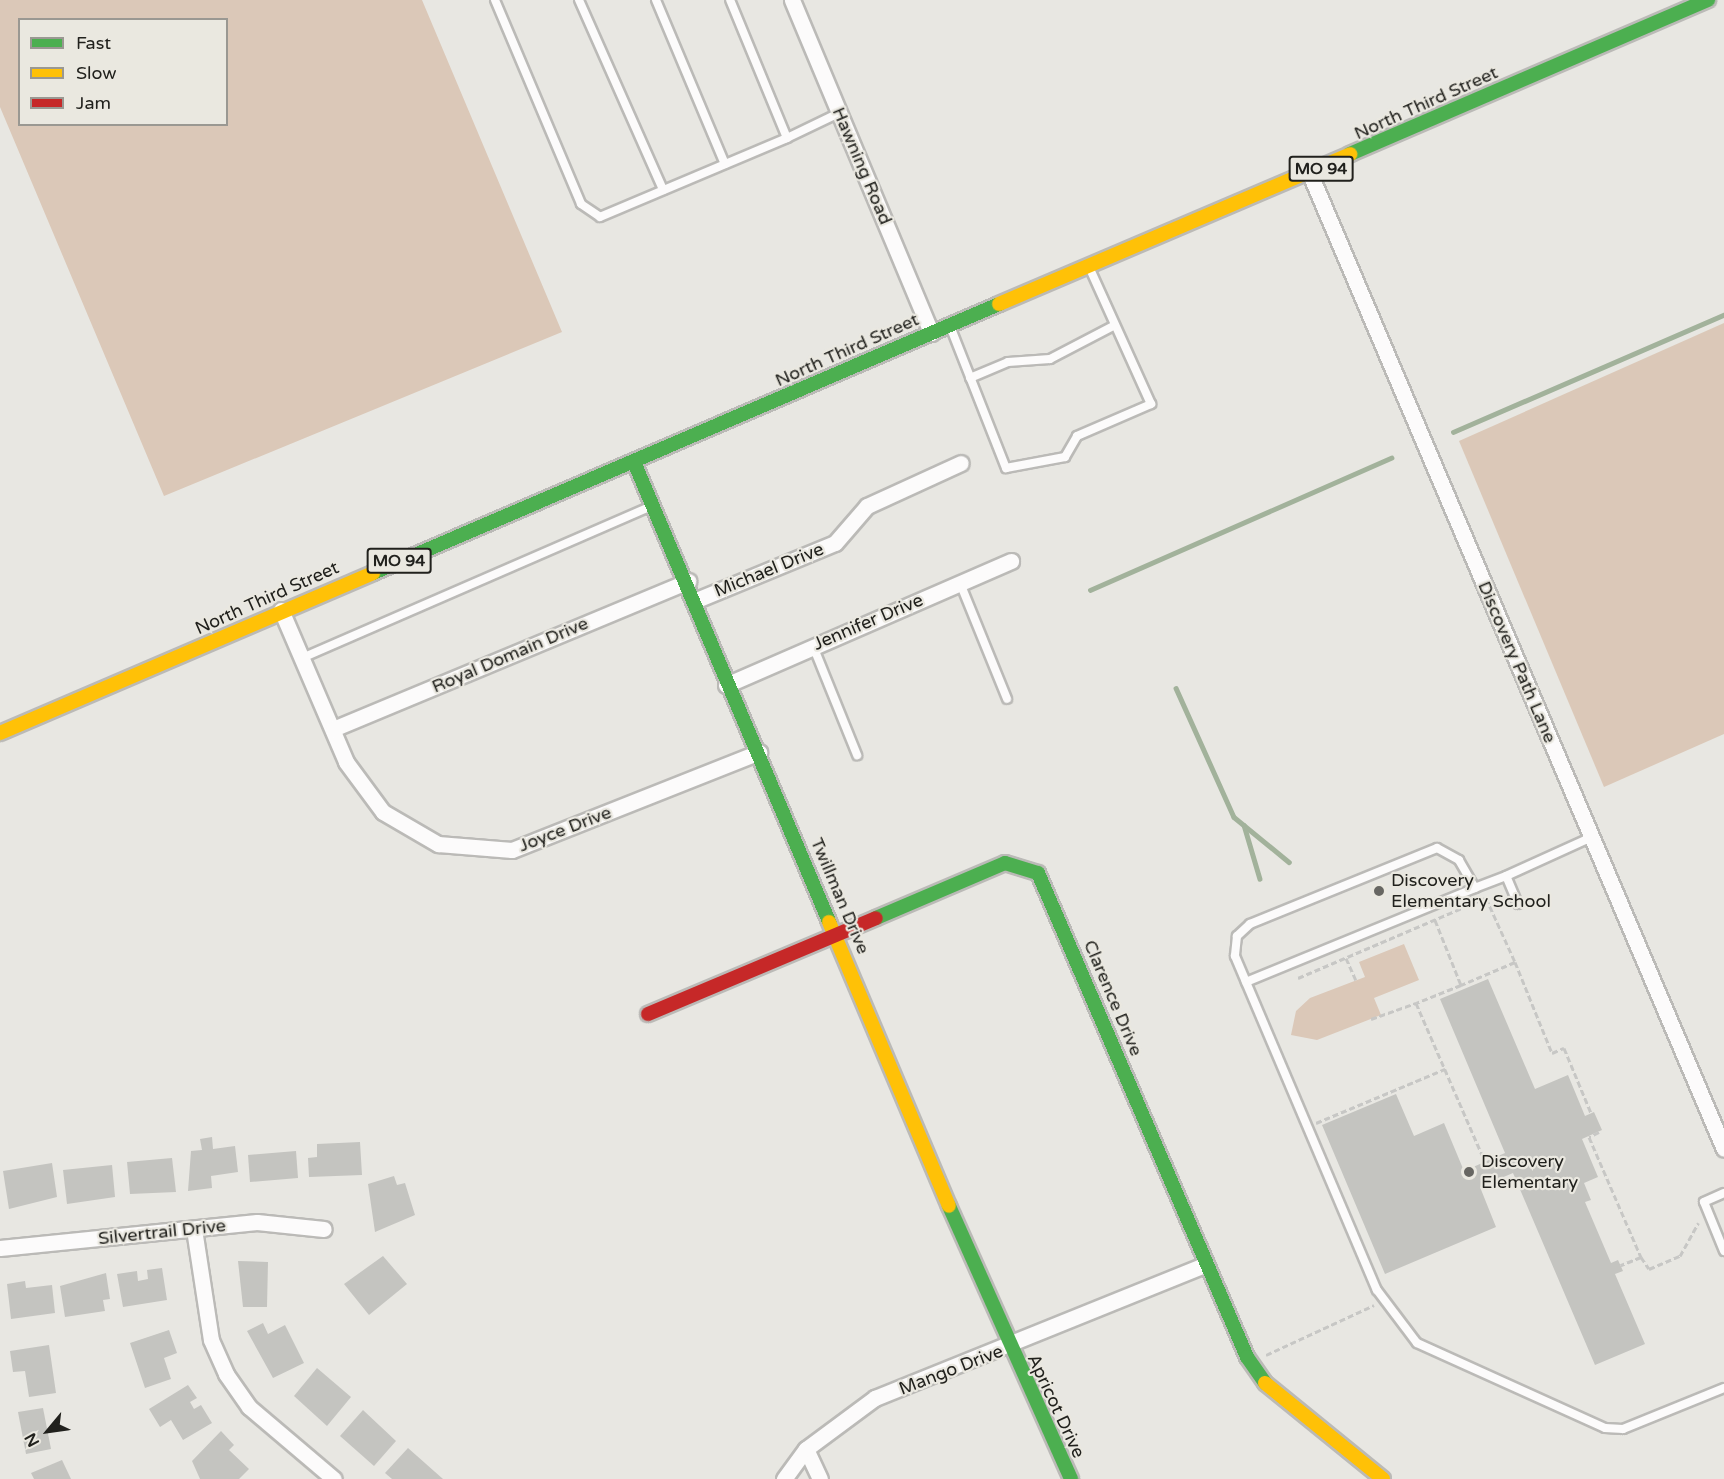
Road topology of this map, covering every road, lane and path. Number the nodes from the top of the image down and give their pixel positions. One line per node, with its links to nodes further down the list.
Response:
1 (495, 0): 11 (lane)
2 (579, 0): 11 (lane)
3 (656, 0): 9 (lane)
4 (730, 0): 8 (lane)
5 (792, 0): 7 (street, Hawning Road)
6 (1708, 0): 10 (street, North Third Street / MO 94)
7 (839, 112): 8 (lane); 15 (street, Hawning Road)
8 (787, 138): 9 (lane)
9 (725, 164): 11 (lane)
10 (1310, 174): 12 (street, North Third Street / MO 94); 33 (street, Discovery Path Lane)
11 (663, 190)
12 (1089, 267): 13 (street, North Third Street / MO 94); 14 (lane)
13 (950, 325): 15 (street, North Third Street / MO 94); 16 (lane)
14 (1115, 325): 16 (lane); 16 (lane)
15 (932, 333): 17 (street, North Third Street / MO 94)
16 (970, 378)
17 (634, 462): 19 (street, Twillman Drive); 24 (street, North Third Street / MO 94)
18 (961, 463): 23 (street, Michael Drive)
19 (653, 505): 21 (street, Twillman Drive); 26 (lane)
20 (1011, 561): 22 (street, Jennifer Drive)
21 (688, 581): 23 (street, Twillman Drive); 29 (street, Royal Domain Drive)
22 (960, 583): 25 (street, Jennifer Drive); 28 (lane)
23 (694, 601): 27 (street, Twillman Drive)
24 (282, 610): 26 (street, Joyce Drive); 30 (street, North Third Street / MO 94)
25 (813, 646): 27 (street, Jennifer Drive); 32 (lane)
26 (302, 658): 29 (street, Joyce Drive)
27 (726, 685): 31 (street, Twillman Drive)
28 (1007, 699)
29 (333, 729): 31 (street, Joyce Drive)
30 (0, 733)
31 (759, 752): 38 (street, Twillman Drive)
32 (857, 755)
33 (1592, 837): 34 (lane); 52 (street, Discovery Path Lane)
34 (1506, 876): 35 (lane); 36 (lane)
35 (1475, 888): 43 (lane); 43 (lane)
36 (1518, 903)
37 (1435, 920): 39 (path); 40 (path); 44 (path)
38 (837, 933): 46 (street, Clarence Drive); 61 (street, Clarence Drive); 64 (street, Twillman Drive)
39 (1346, 958): 41 (path); 42 (path)
40 (1515, 962): 44 (path); 49 (path)
41 (1298, 978)
42 (1356, 980)
43 (1246, 982): 66 (lane)
44 (1461, 985): 45 (path)
45 (1416, 1003): 47 (path); 48 (path)
46 (648, 1014)
47 (1371, 1019)
48 (1445, 1070): 51 (path); 53 (path)
49 (1591, 1113)
50 (1599, 1132): 60 (path)
51 (1321, 1134)
52 (1724, 1149)
53 (1485, 1162)
54 (1724, 1193): 59 (lane)
55 (1698, 1223): 60 (path)
56 (194, 1229): 57 (street, Silvertrail Drive); 58 (street, Silvertrail Drive); 68 (street)
57 (324, 1229)
58 (0, 1248)
59 (1724, 1251)
60 (1641, 1257): 62 (path)
61 (1206, 1264): 64 (street, Mango Drive); 65 (street, Clarence Drive)
62 (1621, 1266)
63 (1375, 1305): 65 (path)
64 (1009, 1347): 67 (street, Mango Drive); 71 (street, Apricot Drive)
65 (1251, 1363): 72 (street, Clarence Drive)
66 (1724, 1388)
67 (806, 1449): 69 (street, Mango Drive); 70 (street)
68 (334, 1479)
69 (784, 1479)
70 (820, 1479)
71 (1071, 1479)
72 (1383, 1479)

